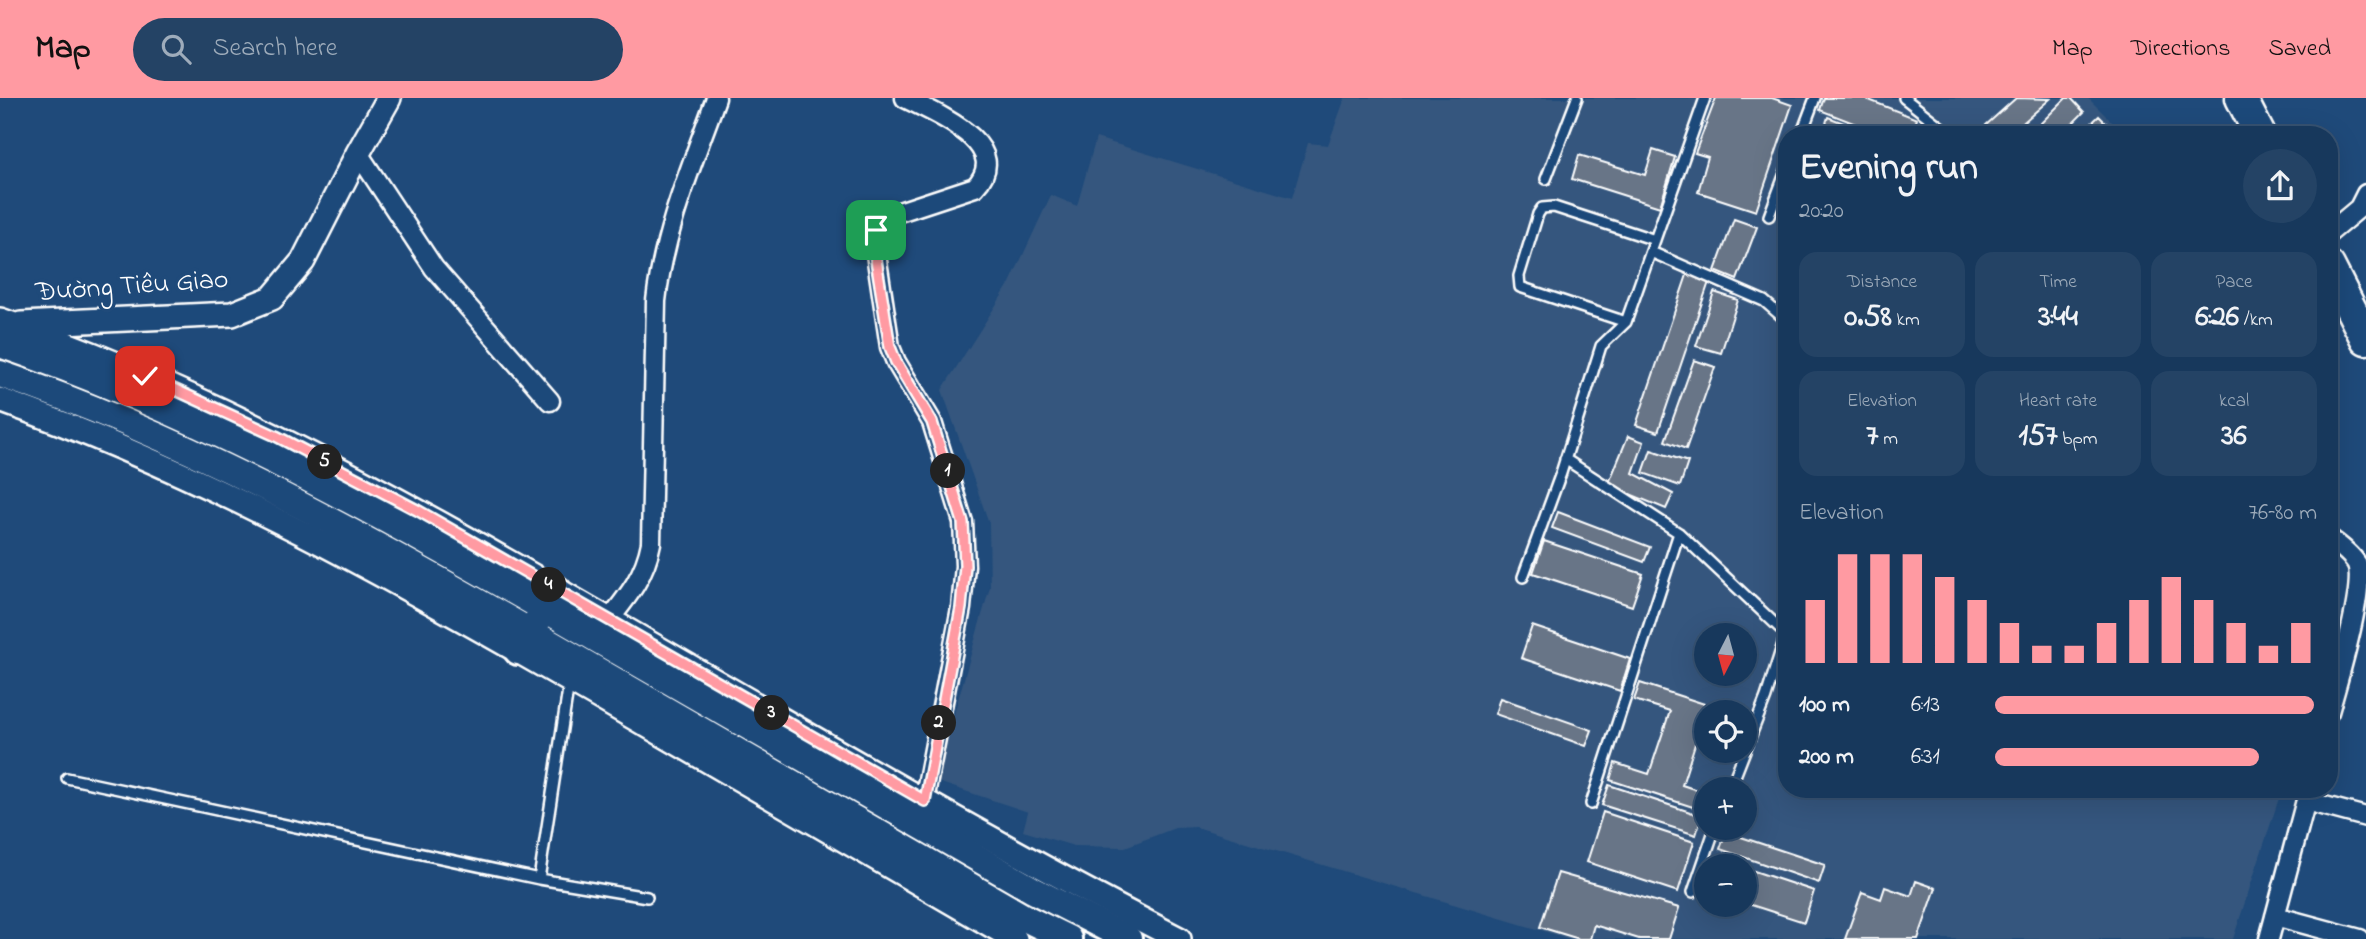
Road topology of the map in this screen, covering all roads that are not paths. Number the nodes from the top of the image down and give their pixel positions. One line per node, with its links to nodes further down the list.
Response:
1 (389, 98): 12 (street, Đường Tiêu Giao)
2 (716, 98): 33 (street)
3 (905, 98): 43 (street)
4 (1577, 98): 13 (lane)
5 (1705, 98): 18 (lane)
6 (1815, 98): 9 (lane)
7 (1904, 98): 10 (lane)
8 (2241, 98): 11 (highway)
9 (1804, 126)
10 (1940, 126)
11 (2255, 126)
12 (358, 153): 23 (street, Đường Tiêu Giao); 27 (street)
13 (1546, 179)
14 (2366, 194): 17 (street)
15 (1778, 197): 16 (lane)
16 (1769, 216)
17 (2338, 226)
18 (1654, 240): 19 (lane); 22 (lane)
19 (1651, 252): 21 (lane); 22 (lane)
20 (2338, 284): 24 (highway)
21 (1778, 313)
22 (1626, 323): 28 (lane)
23 (5, 330): 32 (main road)
24 (2366, 339)
25 (0, 374): 35 (main road)
26 (0, 400): 35 (street)
27 (550, 401)
28 (1565, 459): 29 (lane); 31 (lane)
29 (1679, 533): 34 (lane); 44 (lane)
30 (2338, 546): 36 (street)
31 (1523, 577)
32 (551, 599): 33 (street); 35 (main road); 53 (main road)
33 (609, 620): 43 (street)
34 (1778, 626)
35 (524, 641): 38 (street); 52 (main road)
36 (2338, 652)
37 (1778, 659): 39 (lane)
38 (570, 681): 47 (lane); 51 (street)
39 (1735, 777)
40 (67, 778): 47 (lane)
41 (2306, 798): 50 (street)
42 (2315, 798): 45 (street)
43 (925, 801): 54 (street)
44 (1591, 804)
45 (2366, 817)
46 (1711, 840): 48 (lane)
47 (539, 878): 49 (lane)
48 (1693, 892)
49 (647, 897)
50 (2275, 916): 55 (street); 56 (street)
51 (1015, 939)
52 (1068, 939)
53 (1128, 939)
54 (1179, 939)
55 (2269, 939)
56 (2360, 939)

